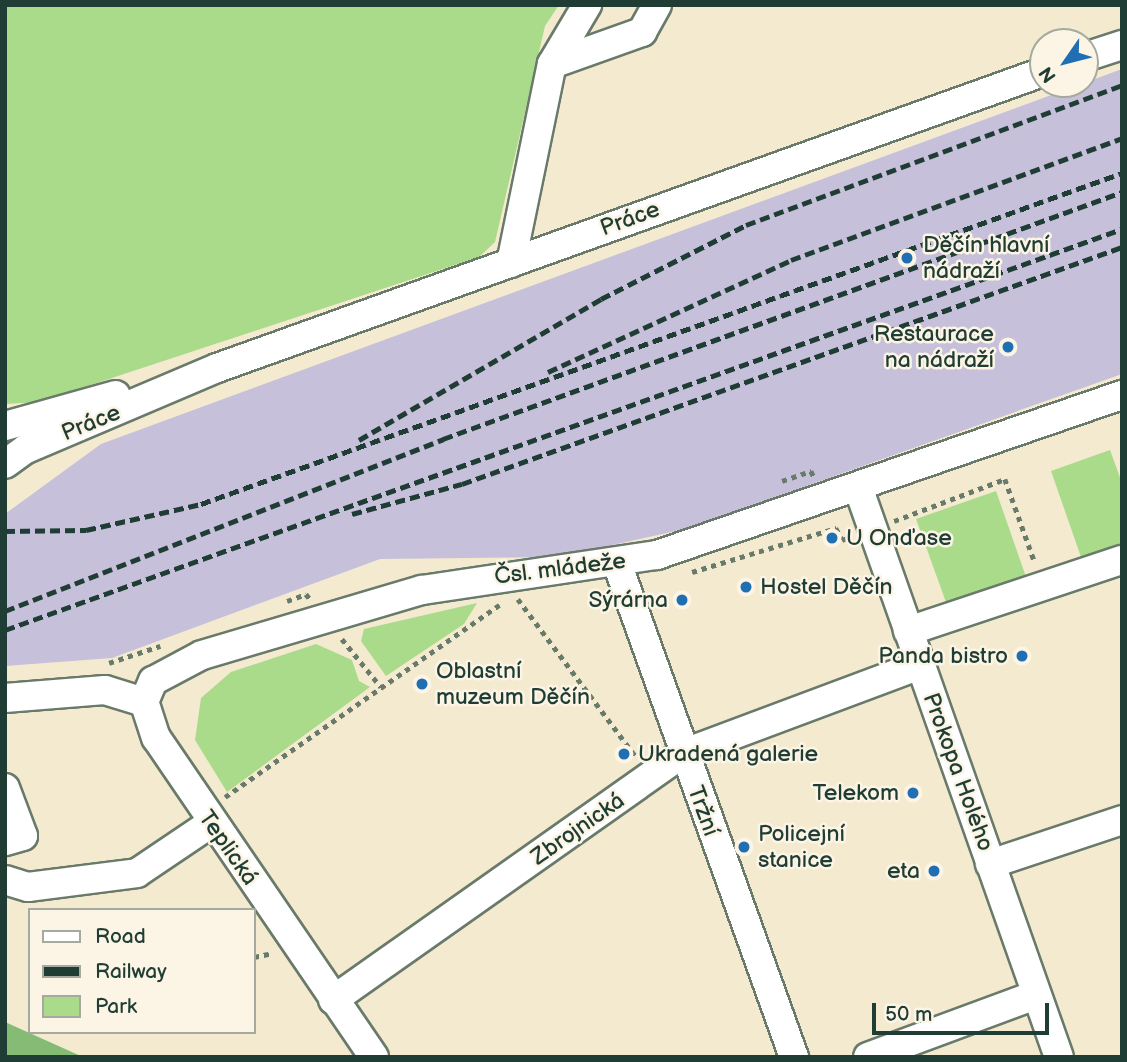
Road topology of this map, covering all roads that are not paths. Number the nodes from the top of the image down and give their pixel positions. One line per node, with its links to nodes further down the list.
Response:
1 (587, 5): 5 (street)
2 (657, 5): 5 (street)
3 (1122, 45): 4 (street)
4 (1099, 52)
5 (552, 64): 7 (street)
6 (1029, 77): 7 (street, Práce)
7 (511, 262): 8 (street, Práce)
8 (217, 368): 10 (street, Práce); 11 (street, Práce)
9 (1122, 396): 12 (street, Čsl. mládeže)
10 (5, 426)
11 (5, 464)
12 (858, 487): 14 (street, Čsl. mládeže); 15 (street, Prokopa Holého)
13 (1122, 560): 15 (street)
14 (617, 563): 18 (street, Čsl. mládeže); 19 (street, Tržní)
15 (908, 631): 16 (street, Prokopa Holého)
16 (920, 665): 19 (street, Zbrojnická); 24 (street, Prokopa Holého)
17 (5, 698): 18 (street)
18 (144, 702): 22 (street, Teplická)
19 (682, 754): 27 (street, Zbrojnická); 29 (street, Tržní)
20 (5, 788): 23 (street)
21 (1122, 820): 24 (street)
22 (211, 823): 25 (street); 27 (street, Teplická)
23 (5, 841)
24 (990, 864): 26 (street, Prokopa Holého)
25 (6, 879)
26 (1036, 995): 30 (street); 31 (street, Prokopa Holého)
27 (333, 1000): 28 (street, Teplická)
28 (374, 1057)
29 (794, 1057)
30 (868, 1057)
31 (1059, 1057)

